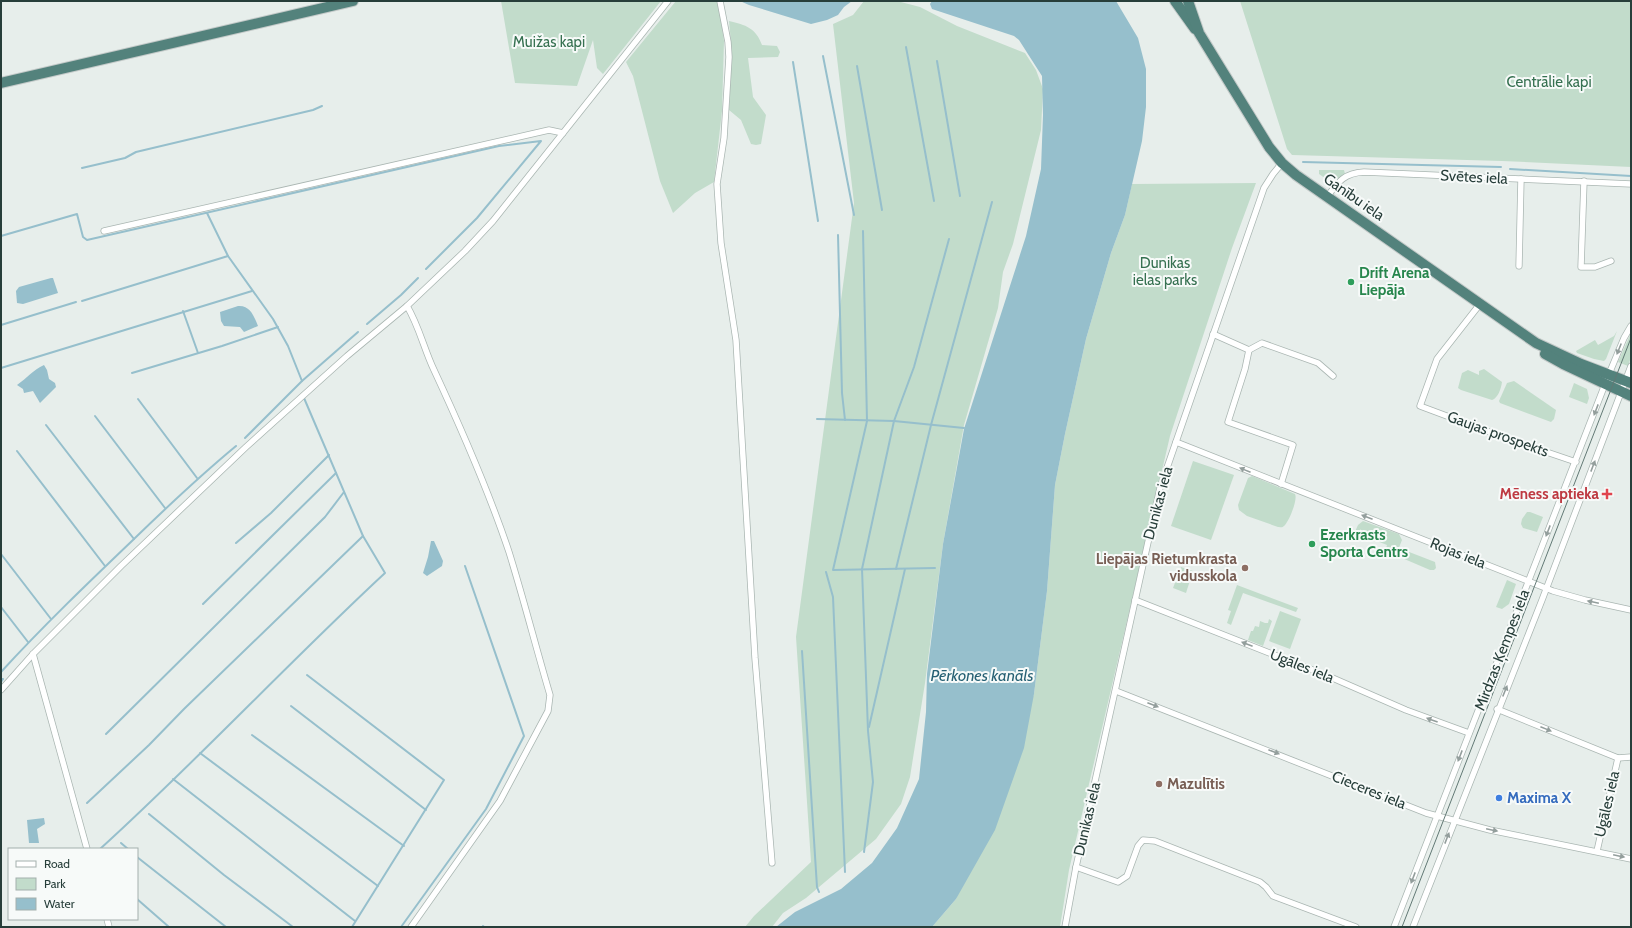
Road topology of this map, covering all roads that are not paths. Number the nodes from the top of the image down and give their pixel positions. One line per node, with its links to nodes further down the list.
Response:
1 (353, 1): 7 (highway)
2 (668, 1): 8 (street)
3 (720, 1): 48 (street)
4 (1176, 1): 6 (highway, Ganību iela)
5 (1188, 1): 6 (highway, Ganību iela)
6 (1200, 33): 9 (highway, Ganību iela)
7 (1, 83)
8 (562, 133): 14 (street); 18 (street)
9 (1282, 164): 13 (highway, Ganību iela); 20 (street, Dunikas iela)
10 (1521, 179): 11 (street, Svētes iela); 13 (street, Svētes iela); 16 (street)
11 (1584, 181): 12 (street, Svētes iela); 15 (street)
12 (1631, 184)
13 (1327, 198): 17 (highway, Ganību iela)
14 (104, 231)
15 (1611, 261)
16 (1519, 266)
17 (1480, 304): 21 (highway, Ganību iela); 30 (street, Gaujas prospekts)
18 (407, 306): 36 (street); 51 (street)
19 (1631, 326): 24 (street, Mirdzas Ķempes iela, one-way to 24)
20 (1213, 334): 22 (street); 29 (street, Dunikas iela)
21 (1536, 343): 24 (highway, Ganību iela); 27 (highway, Ganību iela)
22 (1249, 350): 25 (street); 31 (street)
23 (1631, 366): 26 (street, Mirdzas Ķempes iela)
24 (1610, 374): 26 (highway, Ganību iela); 27 (street, Mirdzas Ķempes iela)
25 (1333, 376)
26 (1628, 382): 28 (street, Mirdzas Ķempes iela)
27 (1606, 384): 28 (highway, Ganību iela); 30 (street, Mirdzas Ķempes iela, one-way to 30)
28 (1626, 394): 33 (street, Mirdzas Ķempes iela, one-way to 28)
29 (1176, 442): 31 (street, Rojas iela, one-way to 29); 34 (street, Dunikas iela)
30 (1576, 462): 32 (street, Mirdzas Ķempes iela, one-way to 32)
31 (1281, 484): 32 (street, Rojas iela, one-way to 31)
32 (1529, 581): 33 (street, Rojas iela); 40 (street, Mirdzas Ķempes iela)
33 (1546, 588): 35 (street, Rojas iela, one-way to 33); 39 (street, Mirdzas Ķempes iela, one-way to 33)
34 (1135, 600): 38 (street, Dunikas iela); 40 (street, Ugāles iela, one-way to 34)
35 (1631, 610)
36 (33, 654): 37 (street); 45 (street)
37 (1, 690)
38 (1116, 691): 43 (street, Cieceres iela, one-way to 43); 49 (street, Dunikas iela)
39 (1497, 709): 42 (street, Ugāles iela, one-way to 42); 44 (street, Mirdzas Ķempes iela)
40 (1469, 733): 43 (street, Mirdzas Ķempes iela, one-way to 43)
41 (1631, 757): 42 (street, Ugāles iela)
42 (1618, 758): 46 (street, Ugāles iela)
43 (1438, 816): 44 (street, Cieceres iela); 54 (street, Mirdzas Ķempes iela, one-way to 54)
44 (1454, 820): 46 (street, Cieceres iela, one-way to 46); 50 (street, Mirdzas Ķempes iela, one-way to 44)
45 (87, 848)
46 (1597, 851): 47 (street, Cieceres iela, one-way to 47)
47 (1631, 858)
48 (772, 863)
49 (1076, 867): 52 (street, Dunikas iela); 53 (street)
50 (1413, 926): 55 (street)
51 (411, 927)
52 (1065, 927)
53 (1356, 927)
54 (1394, 927)
55 (1420, 927)

